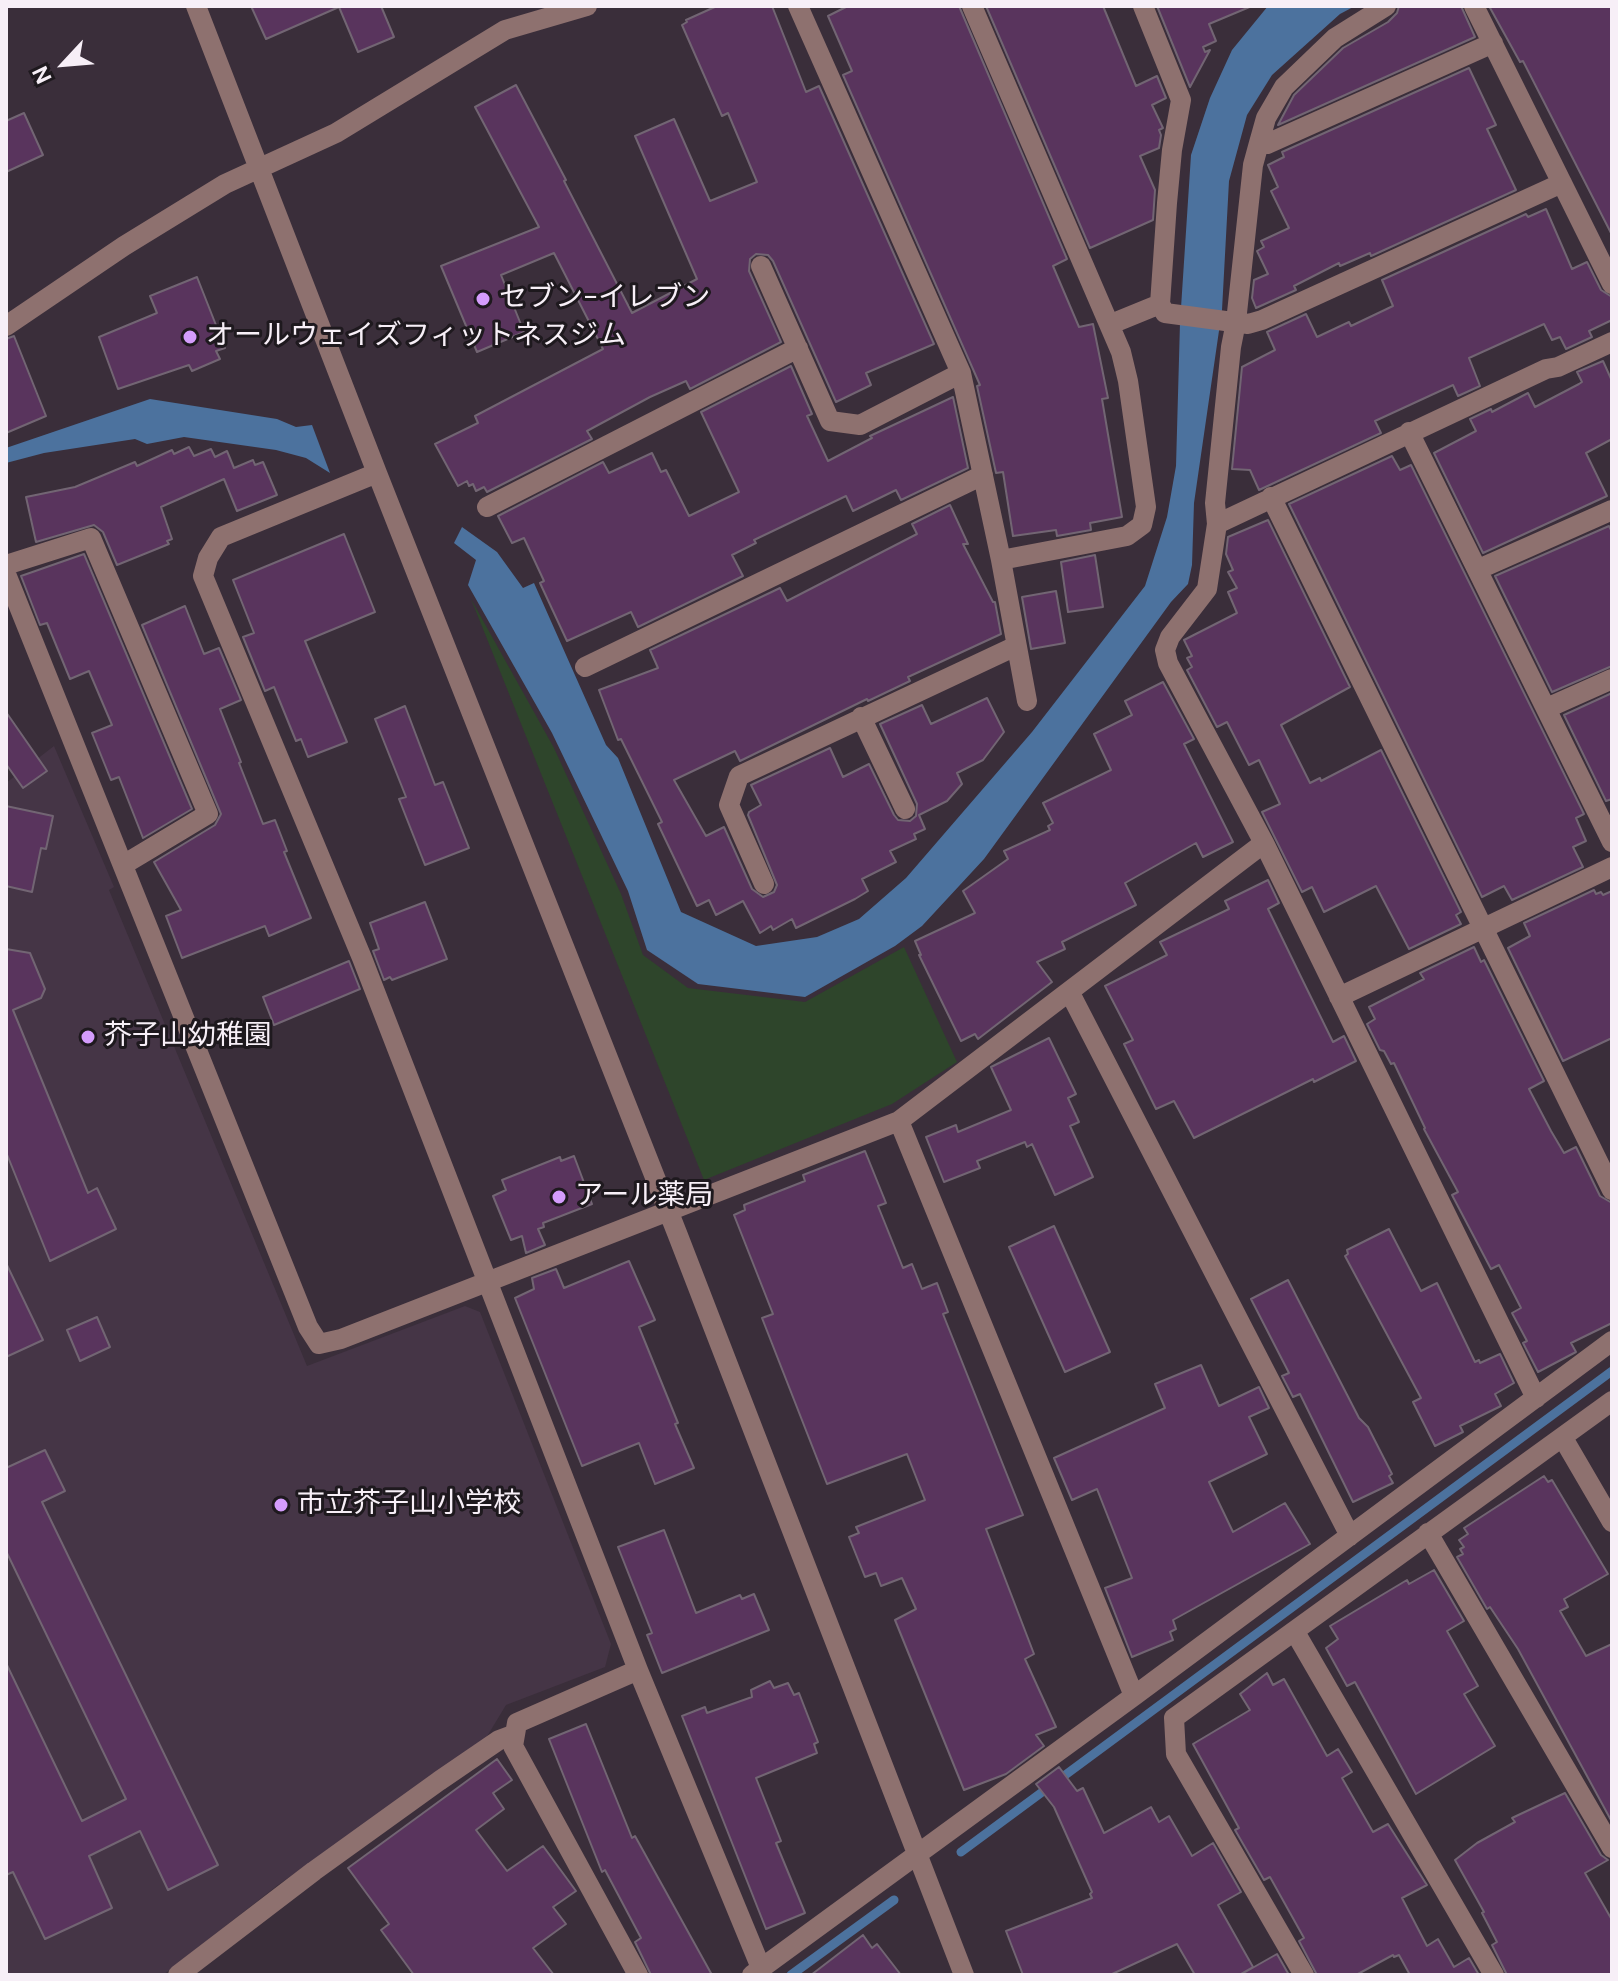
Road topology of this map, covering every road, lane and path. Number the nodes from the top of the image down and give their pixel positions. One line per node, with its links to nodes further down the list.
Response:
1 (196, 6): 10 (street)
2 (587, 6): 10 (street)
3 (798, 6): 20 (street)
4 (972, 6): 16 (street)
5 (1143, 6): 14 (street)
6 (1386, 6): 9 (street)
7 (1474, 6): 8 (street)
8 (1493, 43): 9 (street); 11 (street)
9 (1259, 143): 15 (street)
10 (259, 168): 17 (street); 22 (street)
11 (1562, 183): 13 (street); 15 (street)
12 (761, 266): 19 (street)
13 (1612, 284)
14 (1168, 310): 15 (street); 16 (street)
15 (1231, 322): 27 (street)
16 (1111, 324): 28 (street)
17 (6, 326)
18 (1612, 342): 21 (street)
19 (798, 348): 20 (street); 25 (street)
20 (961, 373): 23 (street)
21 (1409, 432): 24 (street); 30 (street)
22 (377, 473): 49 (street); 50 (street)
23 (983, 475): 28 (street); 33 (street)
24 (1271, 497): 27 (street); 44 (street)
25 (487, 507)
26 (1612, 510): 30 (street)
27 (1217, 524): 40 (street)
28 (1001, 560): 32 (street)
29 (6, 565): 41 (street)
30 (1479, 569): 36 (street)
31 (6, 574): 41 (street)
32 (1016, 646): 35 (street); 37 (street)
33 (585, 667)
34 (1612, 679): 36 (street)
35 (1027, 701)
36 (1547, 708): 39 (street)
37 (861, 717): 38 (street); 43 (street)
38 (905, 809)
39 (1612, 842)
40 (1264, 843): 45 (street); 46 (street)
41 (123, 865): 50 (street)
42 (1612, 867): 44 (street)
43 (764, 884)
44 (1481, 928): 46 (street); 48 (street)
45 (1070, 993): 47 (street); 57 (street)
46 (1339, 997): 52 (street)
47 (899, 1121): 49 (street); 60 (street)
48 (1612, 1190)
49 (668, 1211): 50 (street); 63 (street)
50 (488, 1280): 59 (street)
51 (1612, 1341): 52 (street)
52 (1536, 1398): 57 (street)
53 (1612, 1401): 54 (street)
54 (1563, 1438): 55 (street); 56 (street)
55 (1612, 1522)
56 (1428, 1533): 58 (street); 62 (street)
57 (1350, 1536): 60 (street)
58 (1295, 1632): 68 (street); 69 (street)
59 (638, 1670): 61 (street); 64 (street)
60 (1134, 1696): 63 (street)
61 (515, 1734): 65 (street); 66 (street)
62 (1612, 1848)
63 (917, 1855): 64 (street); 67 (street)
64 (756, 1972)
65 (178, 1975)
66 (638, 1975)
67 (964, 1975)
68 (1304, 1975)
69 (1494, 1975)

